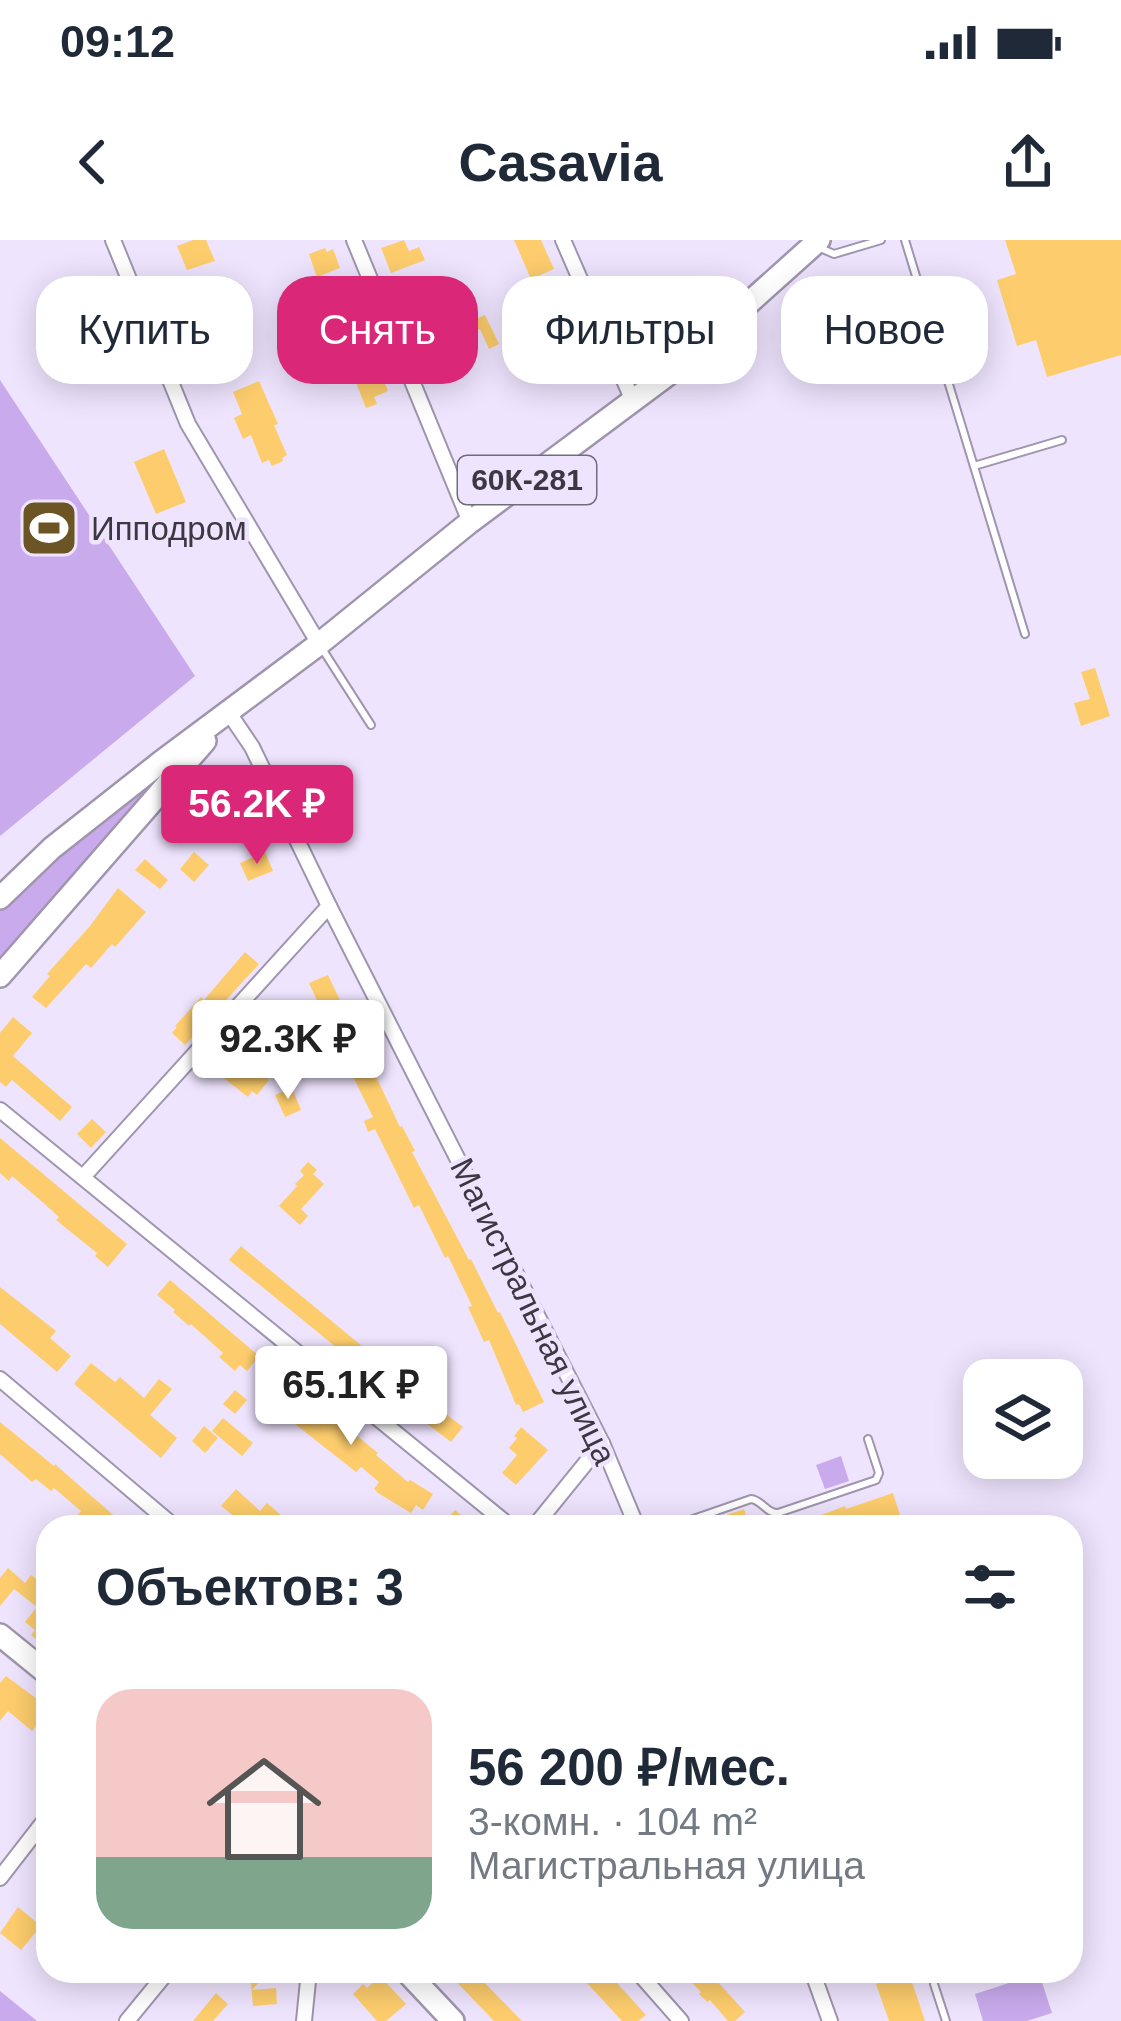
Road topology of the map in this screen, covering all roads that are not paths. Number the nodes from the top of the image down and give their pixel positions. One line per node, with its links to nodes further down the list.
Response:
1 (113, 240): 12 (street)
2 (354, 240): 10 (street)
3 (563, 240): 7 (street)
4 (881, 240): 6 (lane)
5 (905, 240): 9 (lane)
6 (817, 243): 7 (main road, 60К-281)
7 (633, 401): 10 (main road, 60К-281)
8 (1062, 440): 9 (lane)
9 (974, 466): 11 (lane)
10 (470, 523): 12 (main road, 60К-281)
11 (1024, 634)
12 (319, 644): 13 (main road, 60К-281); 14 (lane)
13 (229, 713): 15 (main road); 16 (street, Магистральная улица); 17 (main road)
14 (371, 725)
15 (0, 898)
16 (329, 905): 19 (street); 22 (street, Магистральная улица)
17 (0, 976)
18 (0, 1110): 19 (street)
19 (83, 1178): 24 (street)
20 (0, 1378): 23 (street)
21 (868, 1439): 27 (lane)
22 (602, 1443): 25 (street); 26 (street, Магистральная улица)
23 (161, 1515)
24 (496, 1515)
25 (544, 1515)
26 (632, 1515)
27 (705, 1515)
28 (0, 1635): 29 (main road)
29 (36, 1664)
30 (36, 1832): 31 (street)
31 (0, 1878)
32 (158, 1983): 38 (street)
33 (308, 1983): 39 (street)
34 (417, 1983): 40 (main road)
35 (648, 1983): 41 (street)
36 (816, 1983): 42 (street)
37 (934, 1984): 43 (lane)
38 (127, 2021)
39 (304, 2021)
40 (453, 2021)
41 (681, 2021)
42 (830, 2021)
43 (946, 2021)

